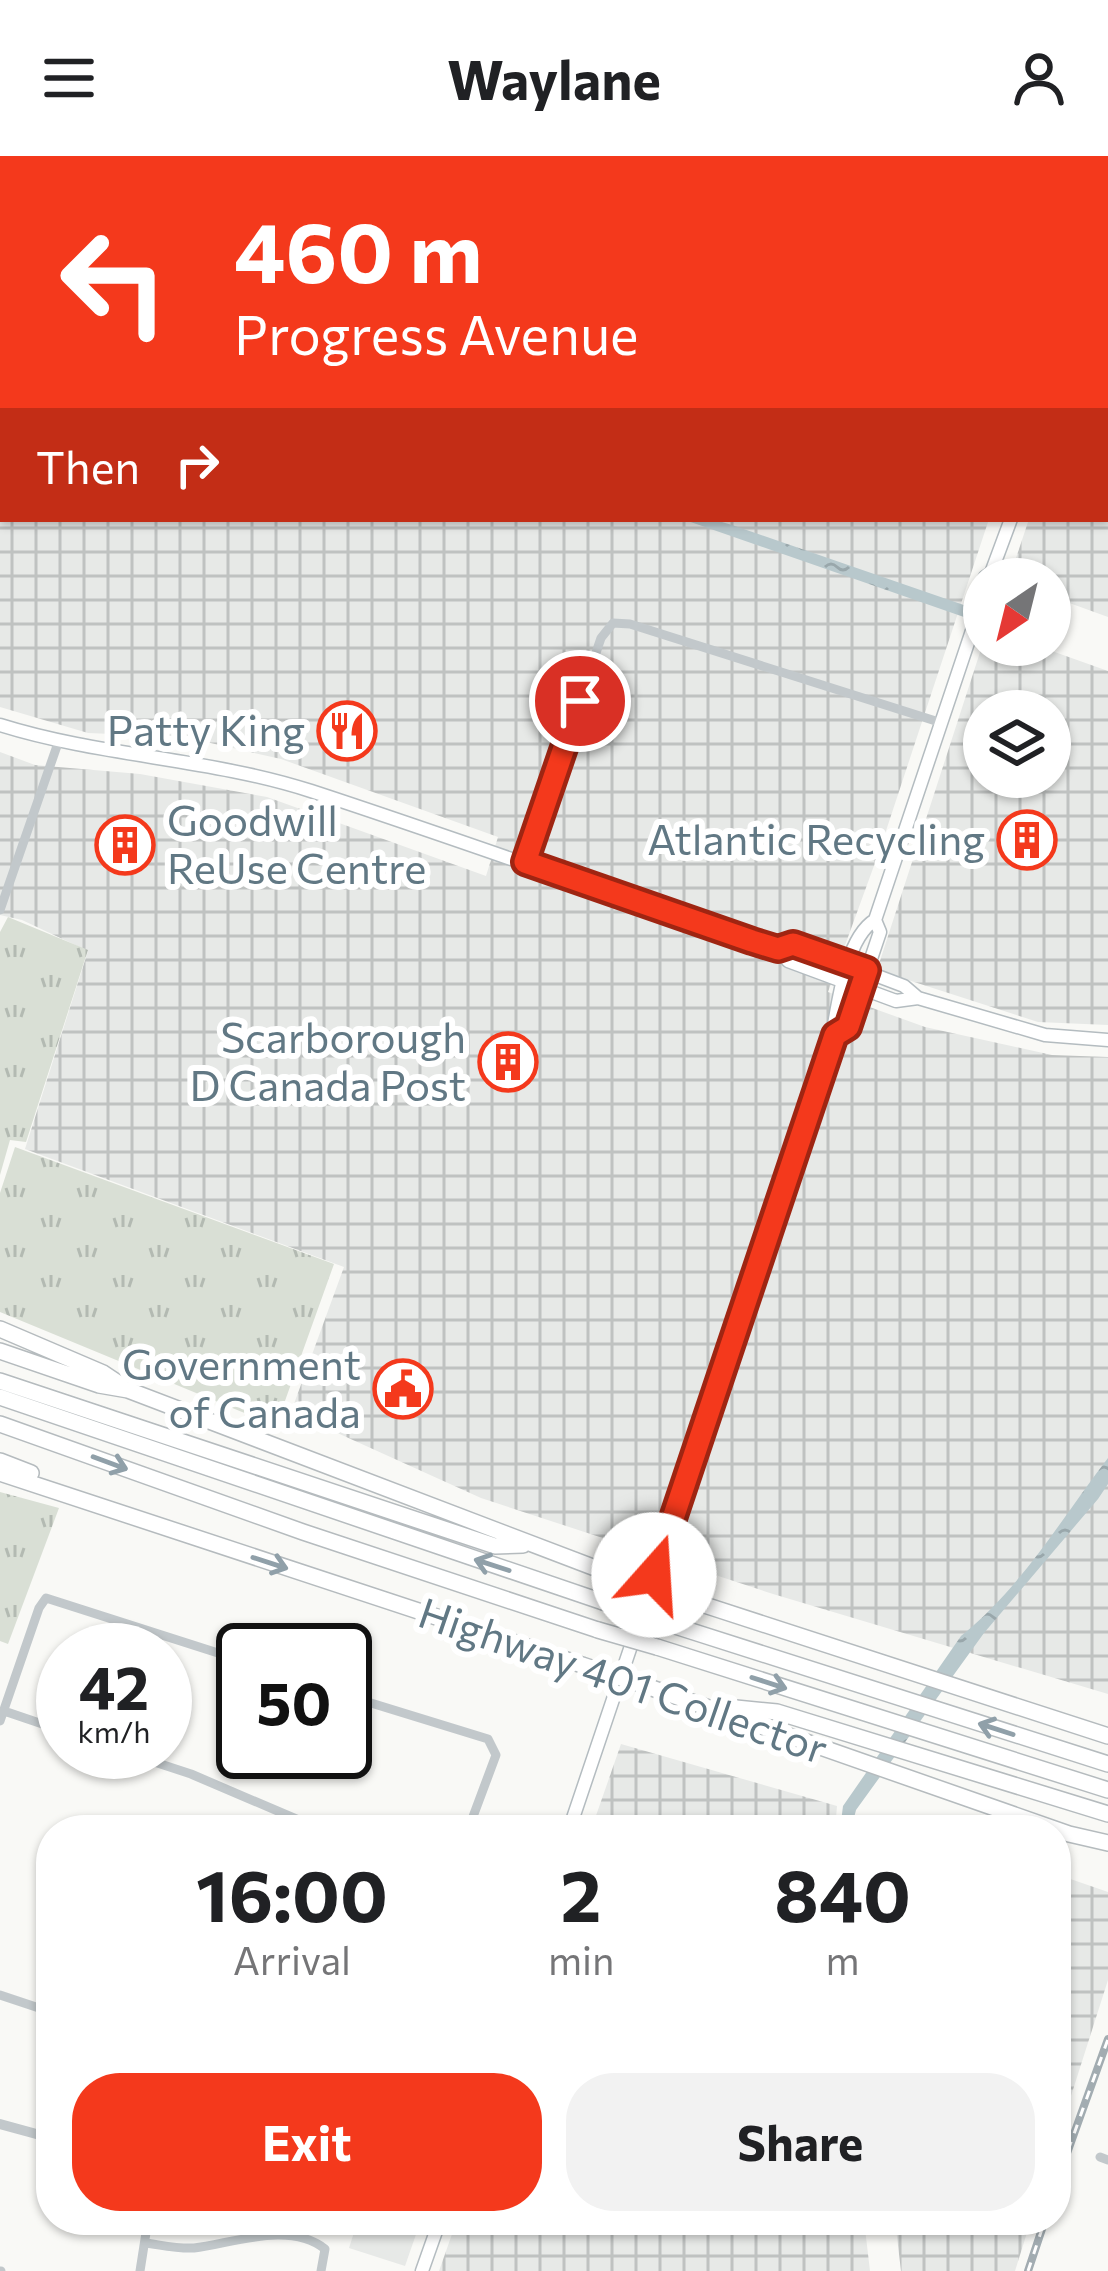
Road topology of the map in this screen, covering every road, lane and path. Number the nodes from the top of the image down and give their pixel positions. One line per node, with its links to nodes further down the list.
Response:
1 (1010, 522): 2 (main road)
2 (999, 558)
3 (963, 659): 4 (main road)
4 (942, 723): 7 (street); 9 (main road)
5 (0, 724): 6 (main road)
6 (58, 743): 7 (main road); 8 (street)
7 (525, 862): 10 (main road)
8 (0, 910)
9 (875, 920): 11 (main road); 12 (main road)
10 (778, 949): 11 (main road); 13 (main road)
11 (849, 964): 12 (main road); 13 (main road)
12 (867, 970): 14 (main road); 15 (main road)
13 (843, 980): 14 (main road); 16 (main road)
14 (861, 986): 15 (main road); 16 (main road)
15 (918, 998): 17 (main road)
16 (835, 1035): 40 (main road)
17 (1108, 1040)
18 (0, 1329): 21 (highway)
19 (0, 1352): 21 (highway)
20 (0, 1381): 26 (highway)
21 (128, 1390): 26 (highway)
22 (0, 1397): 34 (highway, one-way to 22, bridge)
23 (0, 1424): 36 (highway, one-way to 36, bridge)
24 (0, 1461): 27 (highway)
25 (0, 1473): 27 (highway, Highway 401 Collector)
26 (532, 1545): 33 (highway, bridge)
27 (232, 1551): 30 (highway, Highway 401 Collector, one-way to 30, bridge)
28 (216, 1652): 31 (street)
29 (372, 1703): 39 (street)
30 (699, 1705): 37 (highway); 41 (highway, Highway 401 Collector)
31 (2, 1716): 32 (street)
32 (36, 1724)
33 (1106, 1735)
34 (1108, 1764)
35 (192, 1775): 38 (street)
36 (1108, 1790)
37 (1108, 1814)
38 (287, 1815)
39 (474, 1815)
40 (574, 1815)
41 (1015, 1815)
42 (1071, 1835): 43 (highway, Highway 401 Collector)
43 (1108, 1847)
44 (0, 1995): 45 (street)
45 (36, 2007)
46 (0, 2124): 47 (street)
47 (36, 2134)
48 (147, 2235): 50 (street)
49 (435, 2235): 53 (main road)
50 (146, 2242): 51 (street); 52 (street)
51 (140, 2271)
52 (321, 2271)
53 (422, 2271)

